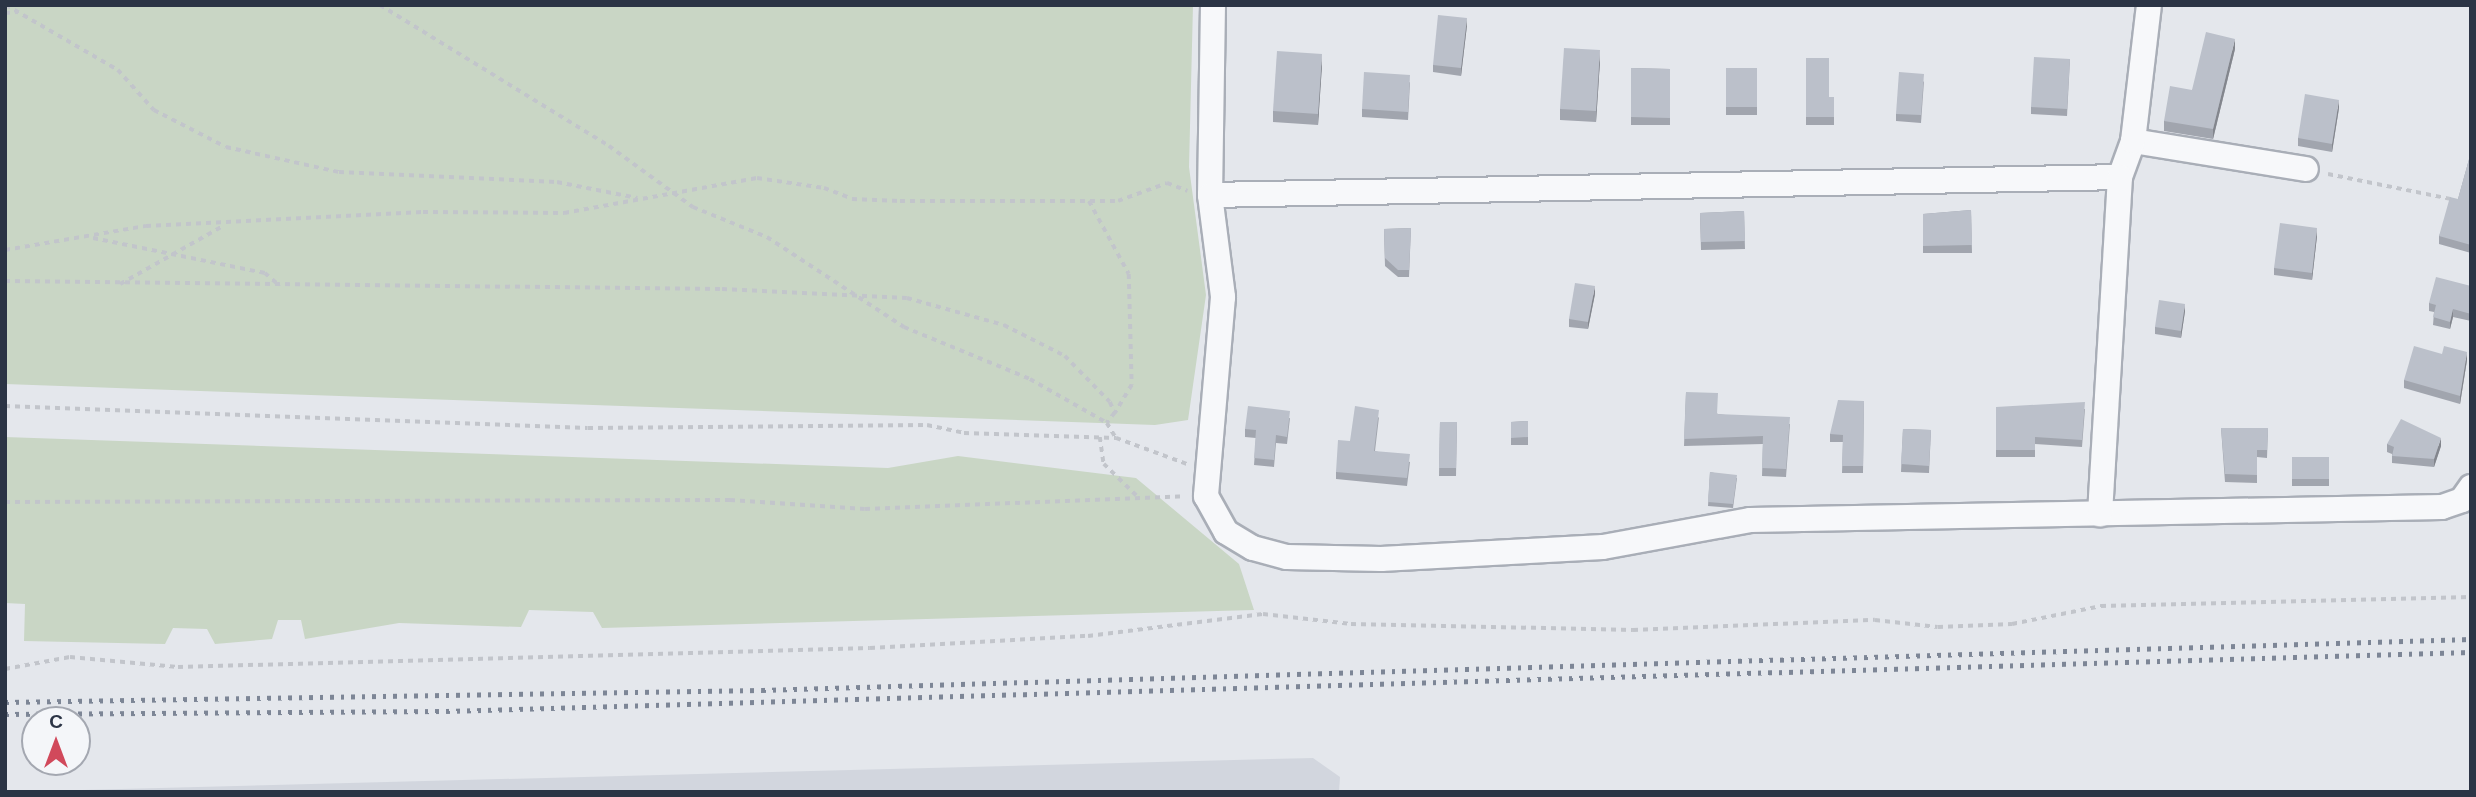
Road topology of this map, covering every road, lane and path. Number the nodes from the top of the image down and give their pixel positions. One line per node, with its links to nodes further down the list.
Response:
1 (6, 5): 5 (path)
2 (380, 5): 10 (path)
3 (1213, 5): 11 (street)
4 (2149, 5): 7 (street)
5 (19, 12): 6 (path); 12 (path)
6 (5, 13)
7 (2133, 141): 8 (street); 9 (street)
8 (2306, 169): 13 (path)
9 (2120, 177): 11 (street); 33 (street)
10 (677, 190): 12 (path); 14 (path); 22 (path)
11 (1210, 195): 14 (path); 28 (street)
12 (641, 199): 15 (path)
13 (2458, 200)
14 (1089, 201): 24 (path)
15 (226, 224): 16 (path); 18 (path)
16 (91, 237): 17 (path); 18 (path)
17 (5, 250)
18 (175, 251): 20 (path); 21 (path)
19 (5, 281): 20 (path)
20 (118, 285): 21 (path)
21 (281, 286): 22 (path)
22 (856, 299): 24 (path); 25 (path)
23 (5, 406): 26 (path)
24 (1115, 413): 25 (path)
25 (1107, 423): 27 (path)
26 (1100, 437): 27 (path); 30 (path)
27 (1116, 438): 28 (path)
28 (1204, 468): 31 (street)
29 (2471, 487): 33 (street)
30 (1138, 496): 31 (path); 32 (path)
31 (1206, 496): 33 (street)
32 (5, 502)
33 (2100, 513)
34 (2471, 597): 35 (path)
35 (5, 669)

